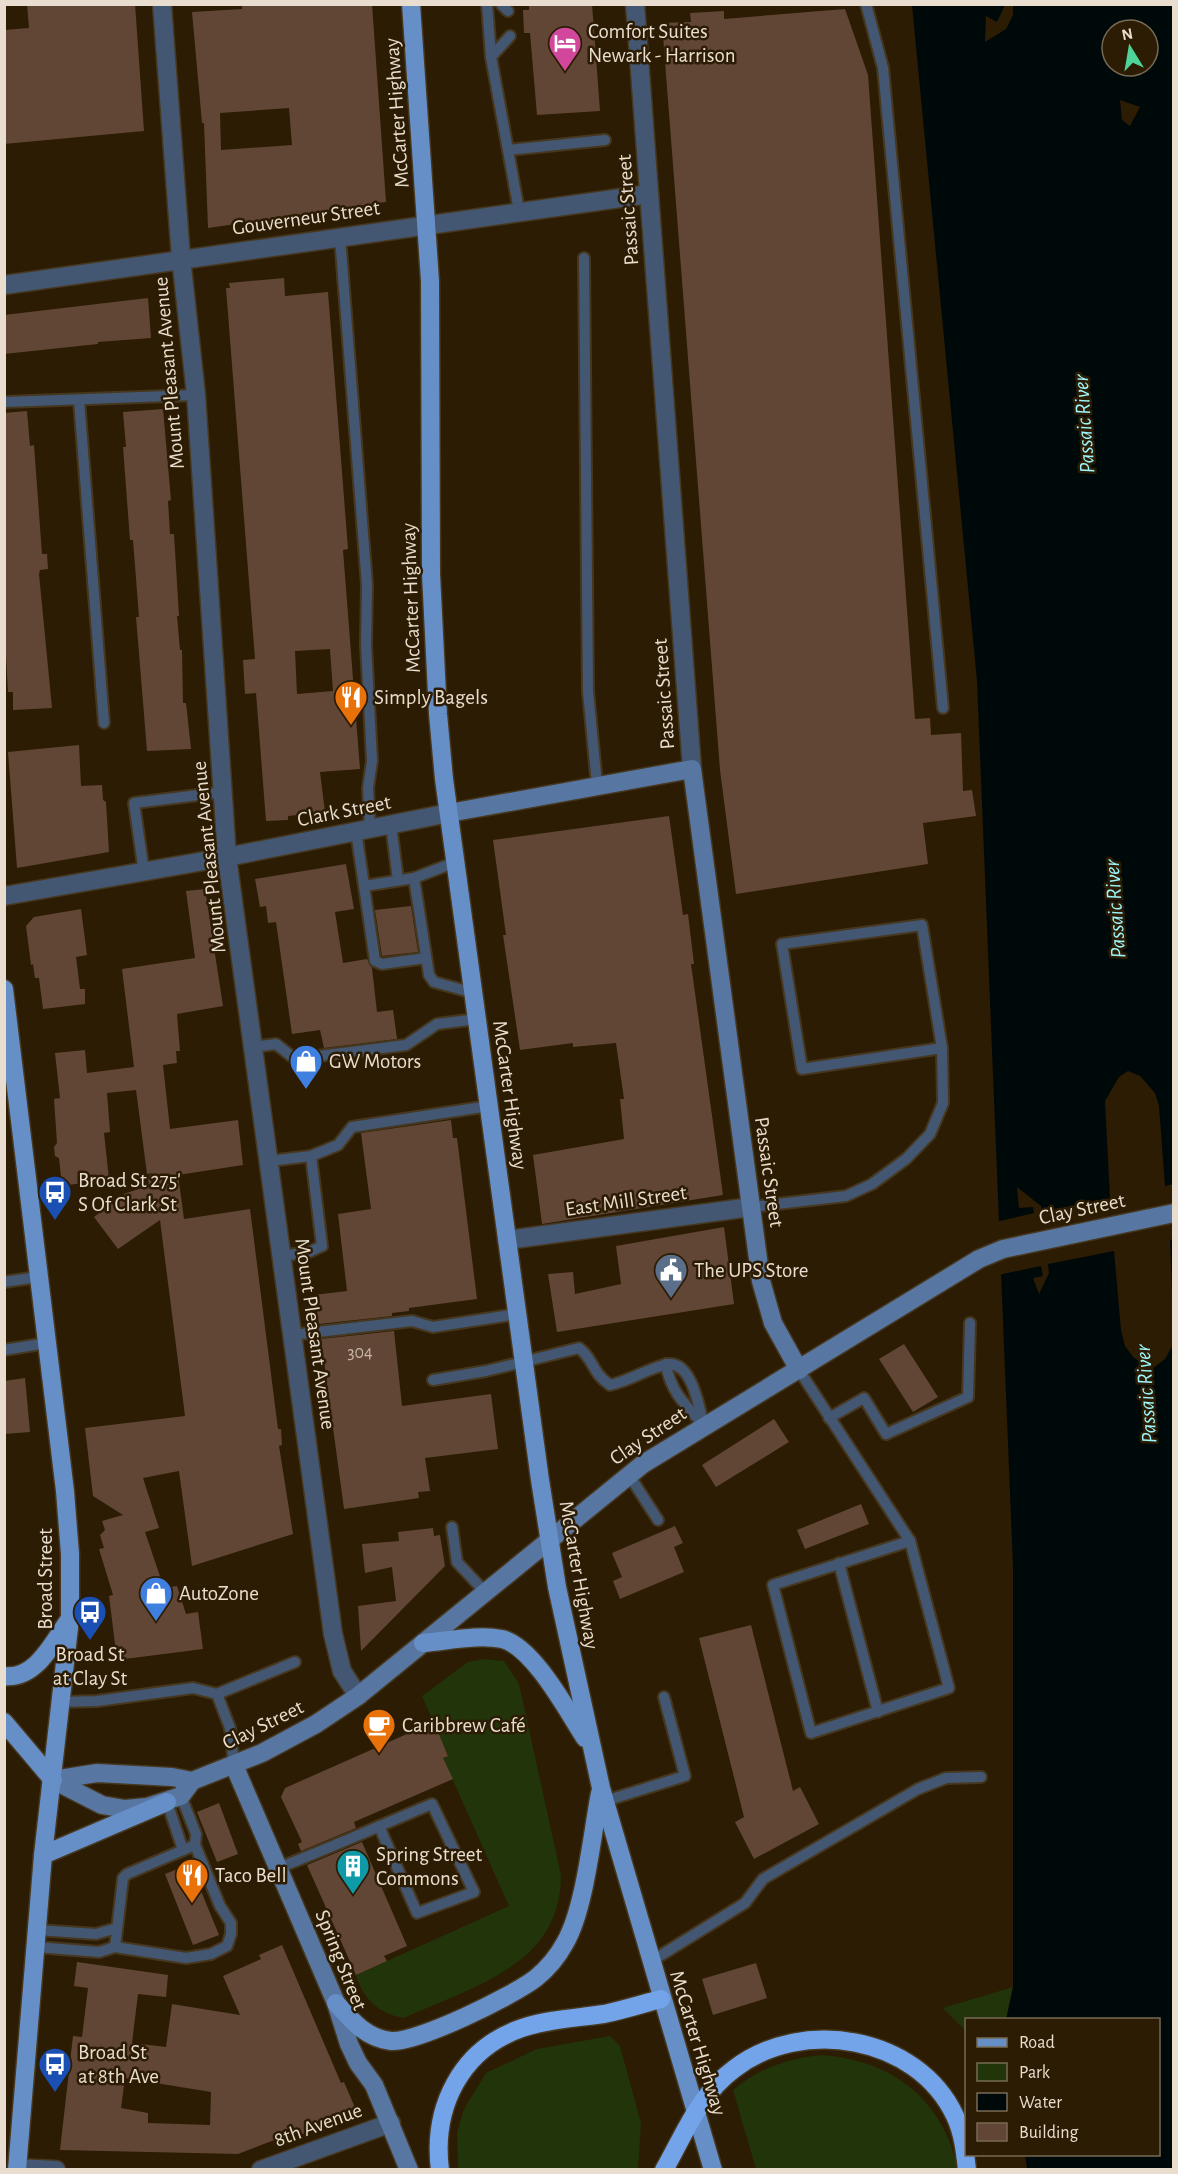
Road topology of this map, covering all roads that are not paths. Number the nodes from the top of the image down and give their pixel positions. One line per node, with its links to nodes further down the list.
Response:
1 (162, 4): 14 (street, Mount Pleasant Avenue)
2 (411, 4): 12 (main road, McCarter Highway)
3 (487, 4): 7 (lane)
4 (635, 4): 10 (street, Passaic Street)
5 (866, 4): 20 (lane)
6 (510, 36): 7 (lane)
7 (491, 57): 9 (lane)
8 (605, 140): 9 (lane)
9 (508, 150): 11 (lane)
10 (649, 194): 11 (street, Gouverneur Street); 22 (street, Passaic Street)
11 (519, 211): 12 (street, Gouverneur Street)
12 (427, 224): 13 (street, Gouverneur Street); 25 (main road, McCarter Highway)
13 (340, 237): 14 (street, Gouverneur Street); 27 (lane)
14 (181, 258): 16 (street, Gouverneur Street); 17 (street, Mount Pleasant Avenue)
15 (584, 258): 23 (lane)
16 (4, 285)
17 (196, 395): 18 (lane); 24 (street, Mount Pleasant Avenue)
18 (79, 400): 19 (lane); 21 (lane)
19 (4, 402)
20 (942, 708)
21 (104, 723)
22 (692, 769): 23 (main road, Clark Street); 45 (main road, Passaic Street)
23 (597, 785): 25 (main road, Clark Street)
24 (223, 792): 28 (street, Mount Pleasant Avenue); 30 (lane)
25 (449, 813): 26 (street, Clark Street); 29 (main road, McCarter Highway)
26 (391, 825): 27 (street, Clark Street); 32 (lane)
27 (363, 830): 28 (street, Clark Street); 33 (lane)
28 (228, 857): 30 (street, Clark Street); 39 (street, Mount Pleasant Avenue)
29 (456, 862): 31 (lane); 37 (main road, McCarter Highway)
30 (144, 872): 34 (street, Clark Street)
31 (414, 878): 32 (lane); 35 (lane)
32 (398, 880): 33 (lane)
33 (364, 886): 35 (lane)
34 (4, 896)
35 (426, 958): 37 (lane)
36 (4, 989): 41 (main road, Broad Street)
37 (474, 993): 38 (main road, McCarter Highway)
38 (477, 1019): 39 (lane); 42 (main road, McCarter Highway)
39 (253, 1047): 44 (street, Mount Pleasant Avenue)
40 (942, 1048): 40 (lane); 45 (lane)
41 (11, 1106): 49 (main road, Broad Street)
42 (489, 1106): 43 (lane); 47 (main road, McCarter Highway)
43 (311, 1156): 44 (lane); 48 (lane)
44 (269, 1161): 48 (street, Mount Pleasant Avenue)
45 (751, 1207): 47 (street, East Mill Street); 58 (main road, Passaic Street)
46 (1173, 1213): 58 (main road, Clay Street)
47 (507, 1240): 51 (main road, McCarter Highway)
48 (282, 1256): 53 (street, Mount Pleasant Avenue)
49 (38, 1277): 50 (lane); 54 (main road, Broad Street)
50 (4, 1282)
51 (517, 1314): 53 (lane); 56 (main road, McCarter Highway)
52 (970, 1323): 60 (lane)
53 (292, 1335): 74 (street, Mount Pleasant Avenue)
54 (47, 1343): 55 (lane); 69 (main road, Broad Street)
55 (4, 1350)
56 (524, 1361): 57 (lane); 59 (lane); 65 (main road, McCarter Highway)
57 (666, 1364): 61 (lane); 61 (lane)
58 (799, 1370): 60 (lane); 61 (main road, Clay Street)
59 (434, 1380)
60 (829, 1418): 66 (lane)
61 (704, 1426): 62 (main road, Clay Street)
62 (628, 1475): 63 (lane); 65 (main road, Clay Street)
63 (658, 1520)
64 (452, 1527): 68 (lane)
65 (549, 1540): 68 (main road, Clay Street); 79 (main road, McCarter Highway)
66 (910, 1541): 67 (lane); 77 (lane)
67 (839, 1563): 77 (lane); 77 (lane)
68 (484, 1592): 70 (main road, Clay Street)
69 (70, 1619): 72 (main road); 76 (main road, Broad Street)
70 (423, 1643): 74 (main road, Clay Street); 79 (main road)
71 (295, 1662): 73 (lane)
72 (4, 1676)
73 (218, 1694): 76 (lane); 80 (lane)
74 (358, 1696): 80 (main road, Clay Street)
75 (664, 1697): 84 (lane)
76 (61, 1702): 82 (main road, Broad Street)
77 (878, 1712)
78 (4, 1722): 82 (main road)
79 (591, 1746): 84 (main road, McCarter Highway)
80 (234, 1766): 83 (main road, Clay Street); 90 (main road, Spring Street)
81 (981, 1777): 94 (lane)
82 (53, 1780): 83 (main road, Clay Street); 85 (main road); 89 (main road, Broad Street)
83 (192, 1781): 85 (main road)
84 (603, 1795): 94 (main road, McCarter Highway); 96 (main road)
85 (174, 1799): 87 (lane); 88 (lane); 89 (main road)
86 (379, 1826): 86 (lane); 90 (lane)
87 (195, 1845): 88 (lane); 93 (lane)
88 (183, 1850): 91 (lane)
89 (43, 1856): 92 (main road, Broad Street)
90 (278, 1868): 96 (main road, Spring Street)
91 (117, 1928): 92 (lane); 93 (lane)
92 (36, 1939): 93 (lane); 100 (main road, Broad Street)
93 (115, 1947)
94 (650, 1962): 95 (main road, McCarter Highway)
95 (661, 1999): 97 (main road, McCarter Highway); 104 (highway)
96 (336, 2003): 98 (main road, Spring Street)
97 (695, 2112): 99 (highway); 106 (main road, McCarter Highway); 107 (highway)
98 (391, 2122): 102 (street, 8th Avenue); 103 (main road, Spring Street)
99 (673, 2160): 105 (highway)
100 (13, 2167): 101 (street)
101 (56, 2169)
102 (261, 2169)
103 (409, 2169)
104 (440, 2169)
105 (664, 2169)
106 (712, 2169)
107 (967, 2169)

